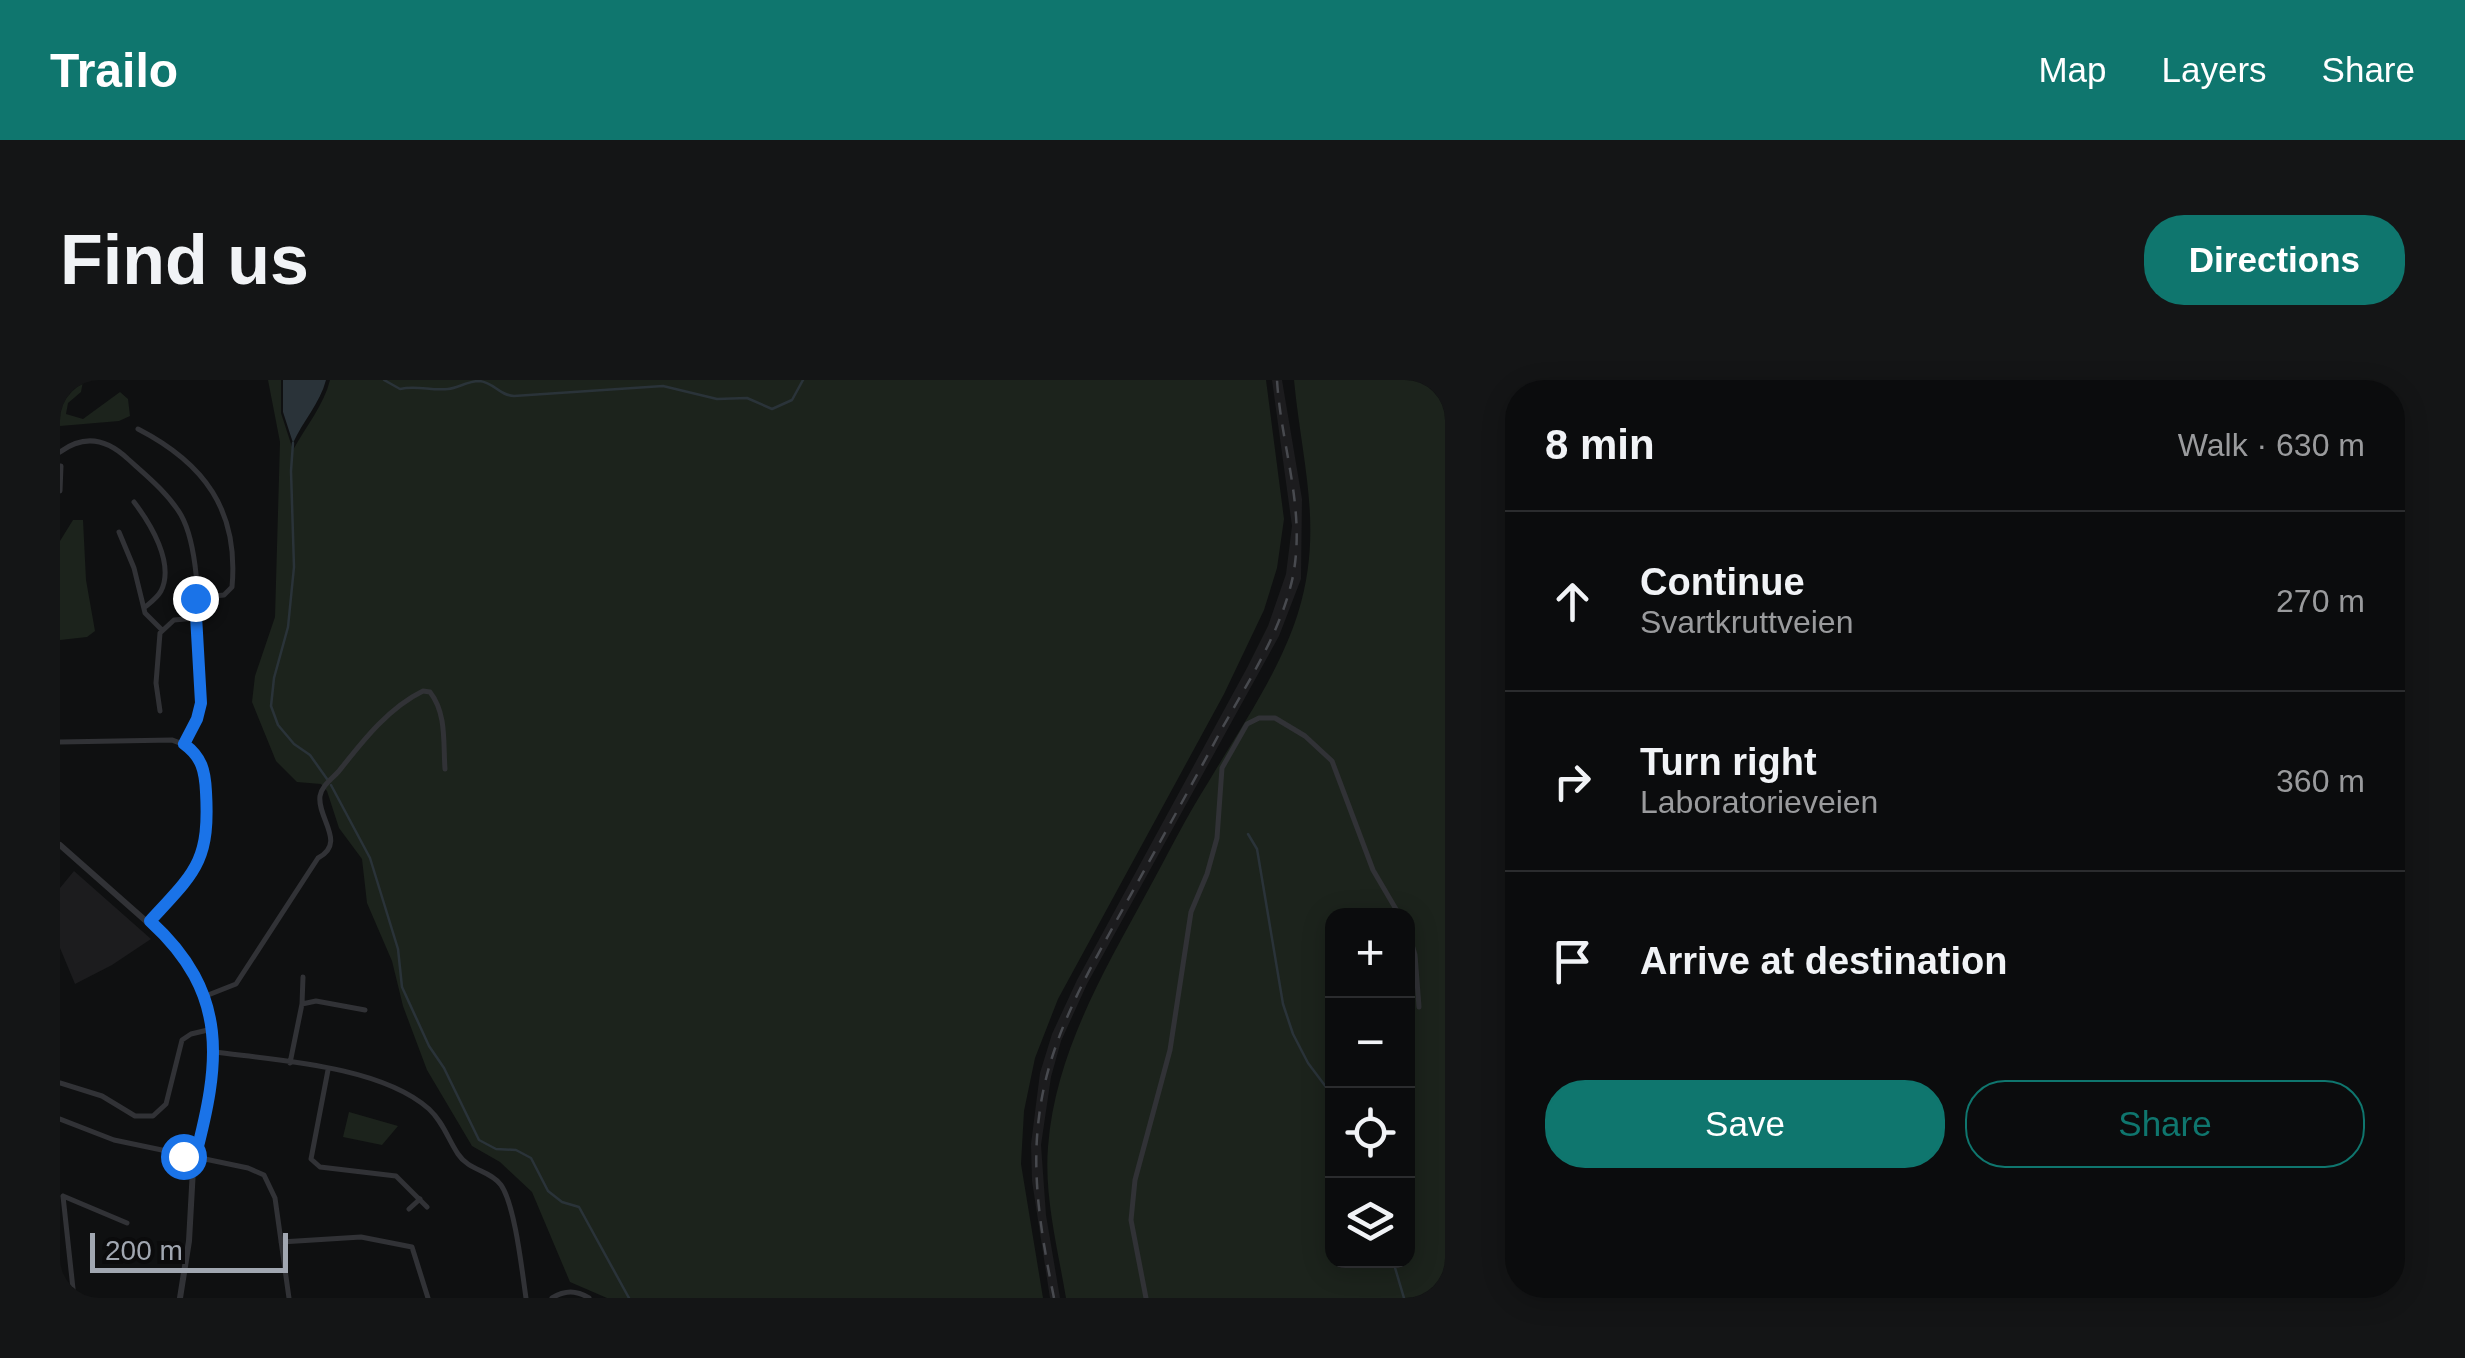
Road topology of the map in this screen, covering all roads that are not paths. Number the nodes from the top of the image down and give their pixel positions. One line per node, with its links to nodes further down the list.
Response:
1 (138, 429): 7 (street)
2 (60, 452): 7 (street)
3 (61, 466): 4 (street)
4 (60, 491)
5 (134, 502): 8 (street)
6 (119, 532): 8 (street)
7 (195, 598): 9 (street)
8 (144, 608): 10 (street)
9 (196, 618): 10 (street); 13 (street)
10 (162, 630): 11 (street)
11 (160, 711)
12 (60, 742): 13 (street)
13 (184, 744): 17 (street)
14 (445, 769): 20 (street)
15 (60, 845): 17 (street)
16 (1395, 908): 44 (street)
17 (150, 921): 20 (street)
18 (1415, 955): 22 (street)
19 (303, 977): 21 (street)
20 (203, 997): 24 (street)
21 (302, 1004): 23 (street); 26 (street)
22 (1419, 1007)
23 (365, 1010)
24 (212, 1030): 25 (street); 28 (street)
25 (214, 1052): 26 (street); 30 (street)
26 (290, 1064): 27 (street)
27 (328, 1070): 32 (street); 41 (street)
28 (60, 1084)
29 (60, 1119): 30 (street)
30 (195, 1158): 36 (street); 38 (street)
31 (62, 1196): 35 (street); 37 (street)
32 (420, 1199): 33 (street); 34 (street)
33 (428, 1207)
34 (409, 1209)
35 (127, 1223)
36 (281, 1242): 39 (street); 40 (street)
37 (74, 1298)
38 (180, 1298)
39 (289, 1298)
40 (428, 1298)
41 (526, 1298)
42 (552, 1298): 43 (street)
43 (589, 1298)
44 (1146, 1298)

